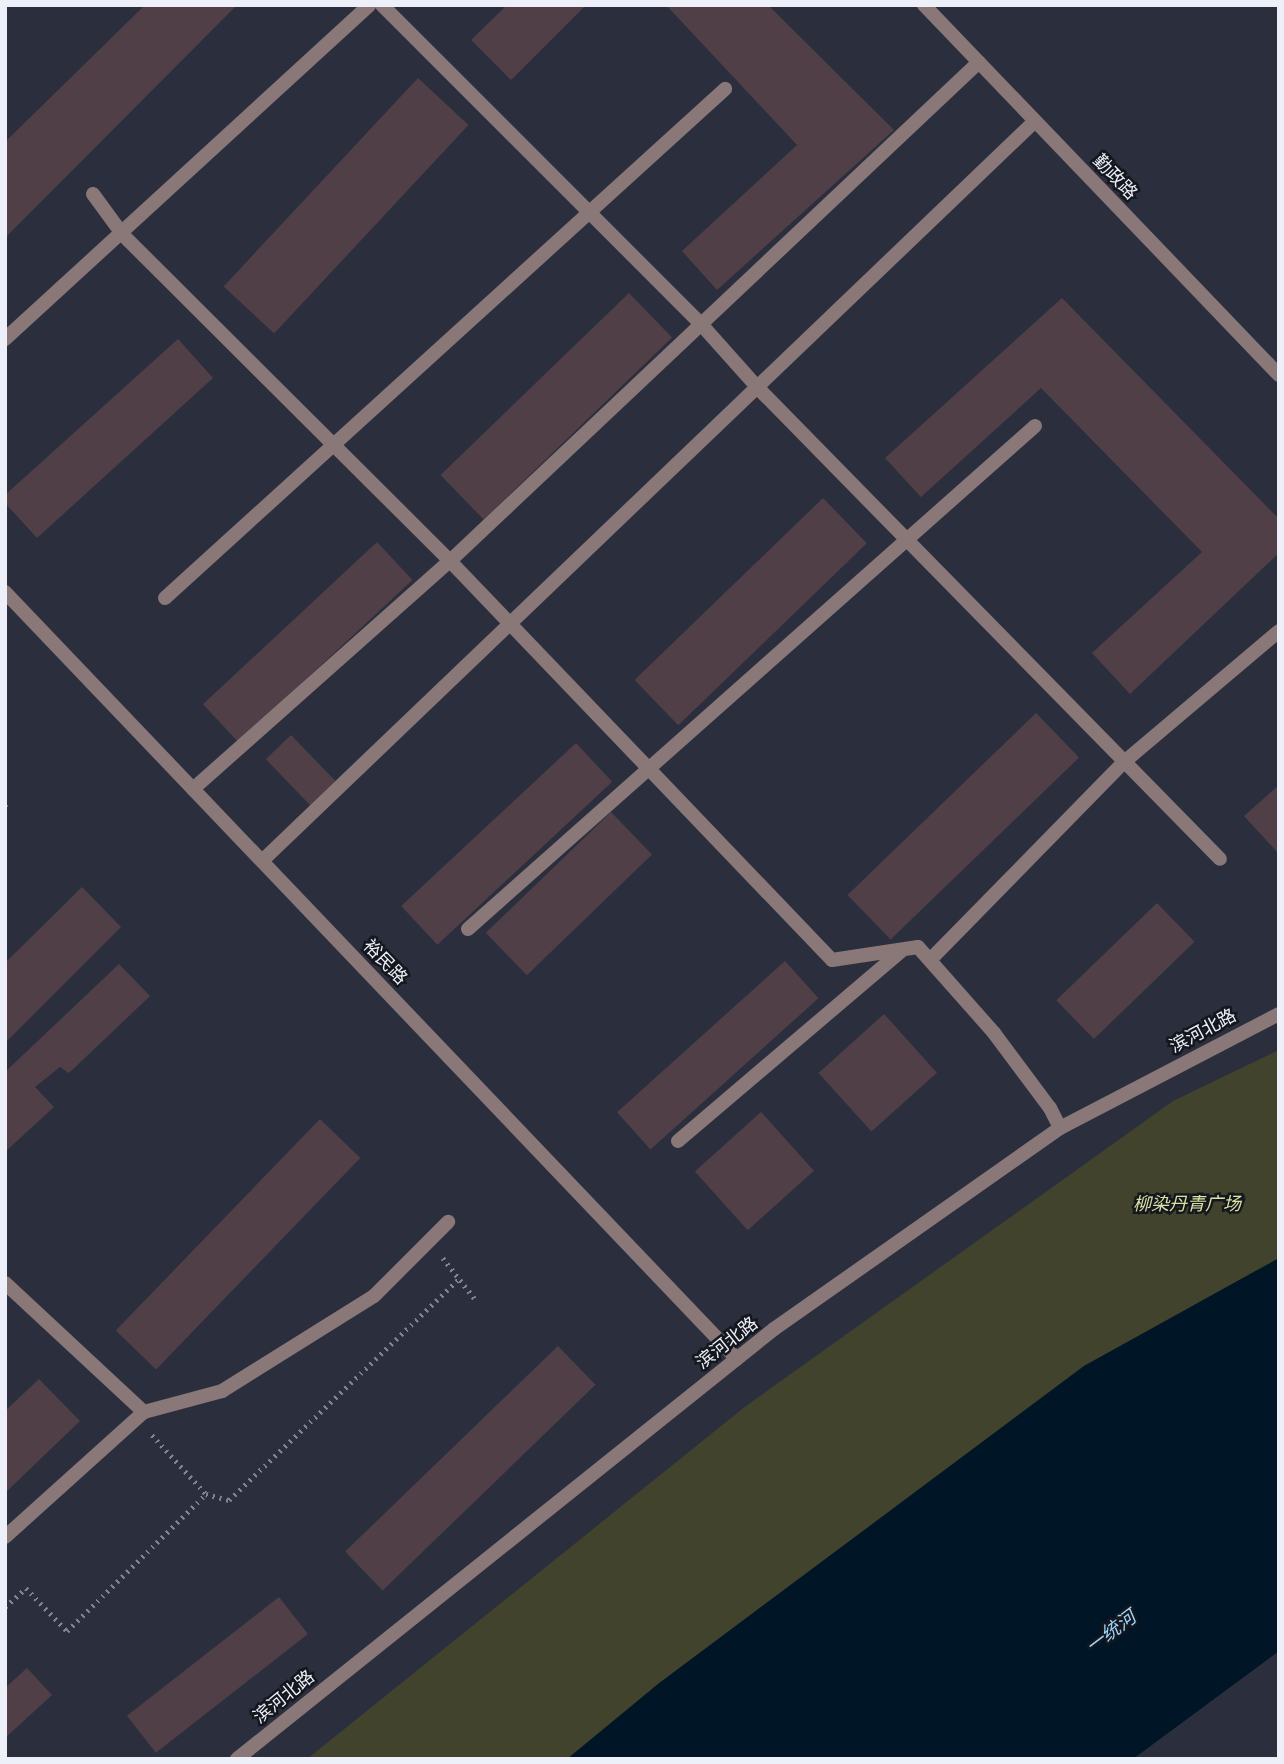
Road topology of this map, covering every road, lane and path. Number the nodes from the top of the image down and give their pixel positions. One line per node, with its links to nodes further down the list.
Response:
1 (369, 5): 9 (street)
2 (382, 5): 8 (street)
3 (924, 5): 4 (street, 勤政路)
4 (979, 62): 6 (street, 勤政路); 10 (street)
5 (725, 89): 8 (street)
6 (1035, 121): 12 (street, 勤政路); 13 (street)
7 (93, 194): 9 (street)
8 (591, 214): 10 (street); 15 (street)
9 (123, 235): 11 (street); 15 (street)
10 (700, 323): 13 (street); 17 (street)
11 (5, 339)
12 (1279, 375)
13 (757, 387): 16 (street); 20 (street)
14 (1035, 426): 16 (street)
15 (335, 446): 17 (street); 19 (street)
16 (907, 540): 22 (street); 23 (street)
17 (450, 561): 20 (street); 24 (street)
18 (5, 592): 24 (street, 裕民路)
19 (165, 598)
20 (510, 626): 23 (street); 26 (street)
21 (1279, 631): 22 (street)
22 (1124, 762): 25 (street); 29 (street)
23 (648, 769): 27 (street); 28 (street)
24 (193, 789): 26 (street, 裕民路)
25 (1220, 859)
26 (262, 862): 38 (street, 裕民路)
27 (468, 929)
28 (903, 950): 29 (street); 32 (street)
29 (930, 960): 31 (street)
30 (1279, 1014): 31 (street, 滨河北路)
31 (1060, 1128): 38 (street, 滨河北路)
32 (678, 1141)
33 (448, 1222): 34 (street)
34 (430, 1241): 35 (path); 39 (street)
35 (459, 1279): 37 (path); 40 (path)
36 (5, 1283): 39 (street)
37 (475, 1299)
38 (737, 1359): 43 (street, 滨河北路)
39 (140, 1415): 40 (path); 41 (street)
40 (206, 1494): 42 (path)
41 (5, 1537)
42 (5, 1607)
43 (237, 1759)

